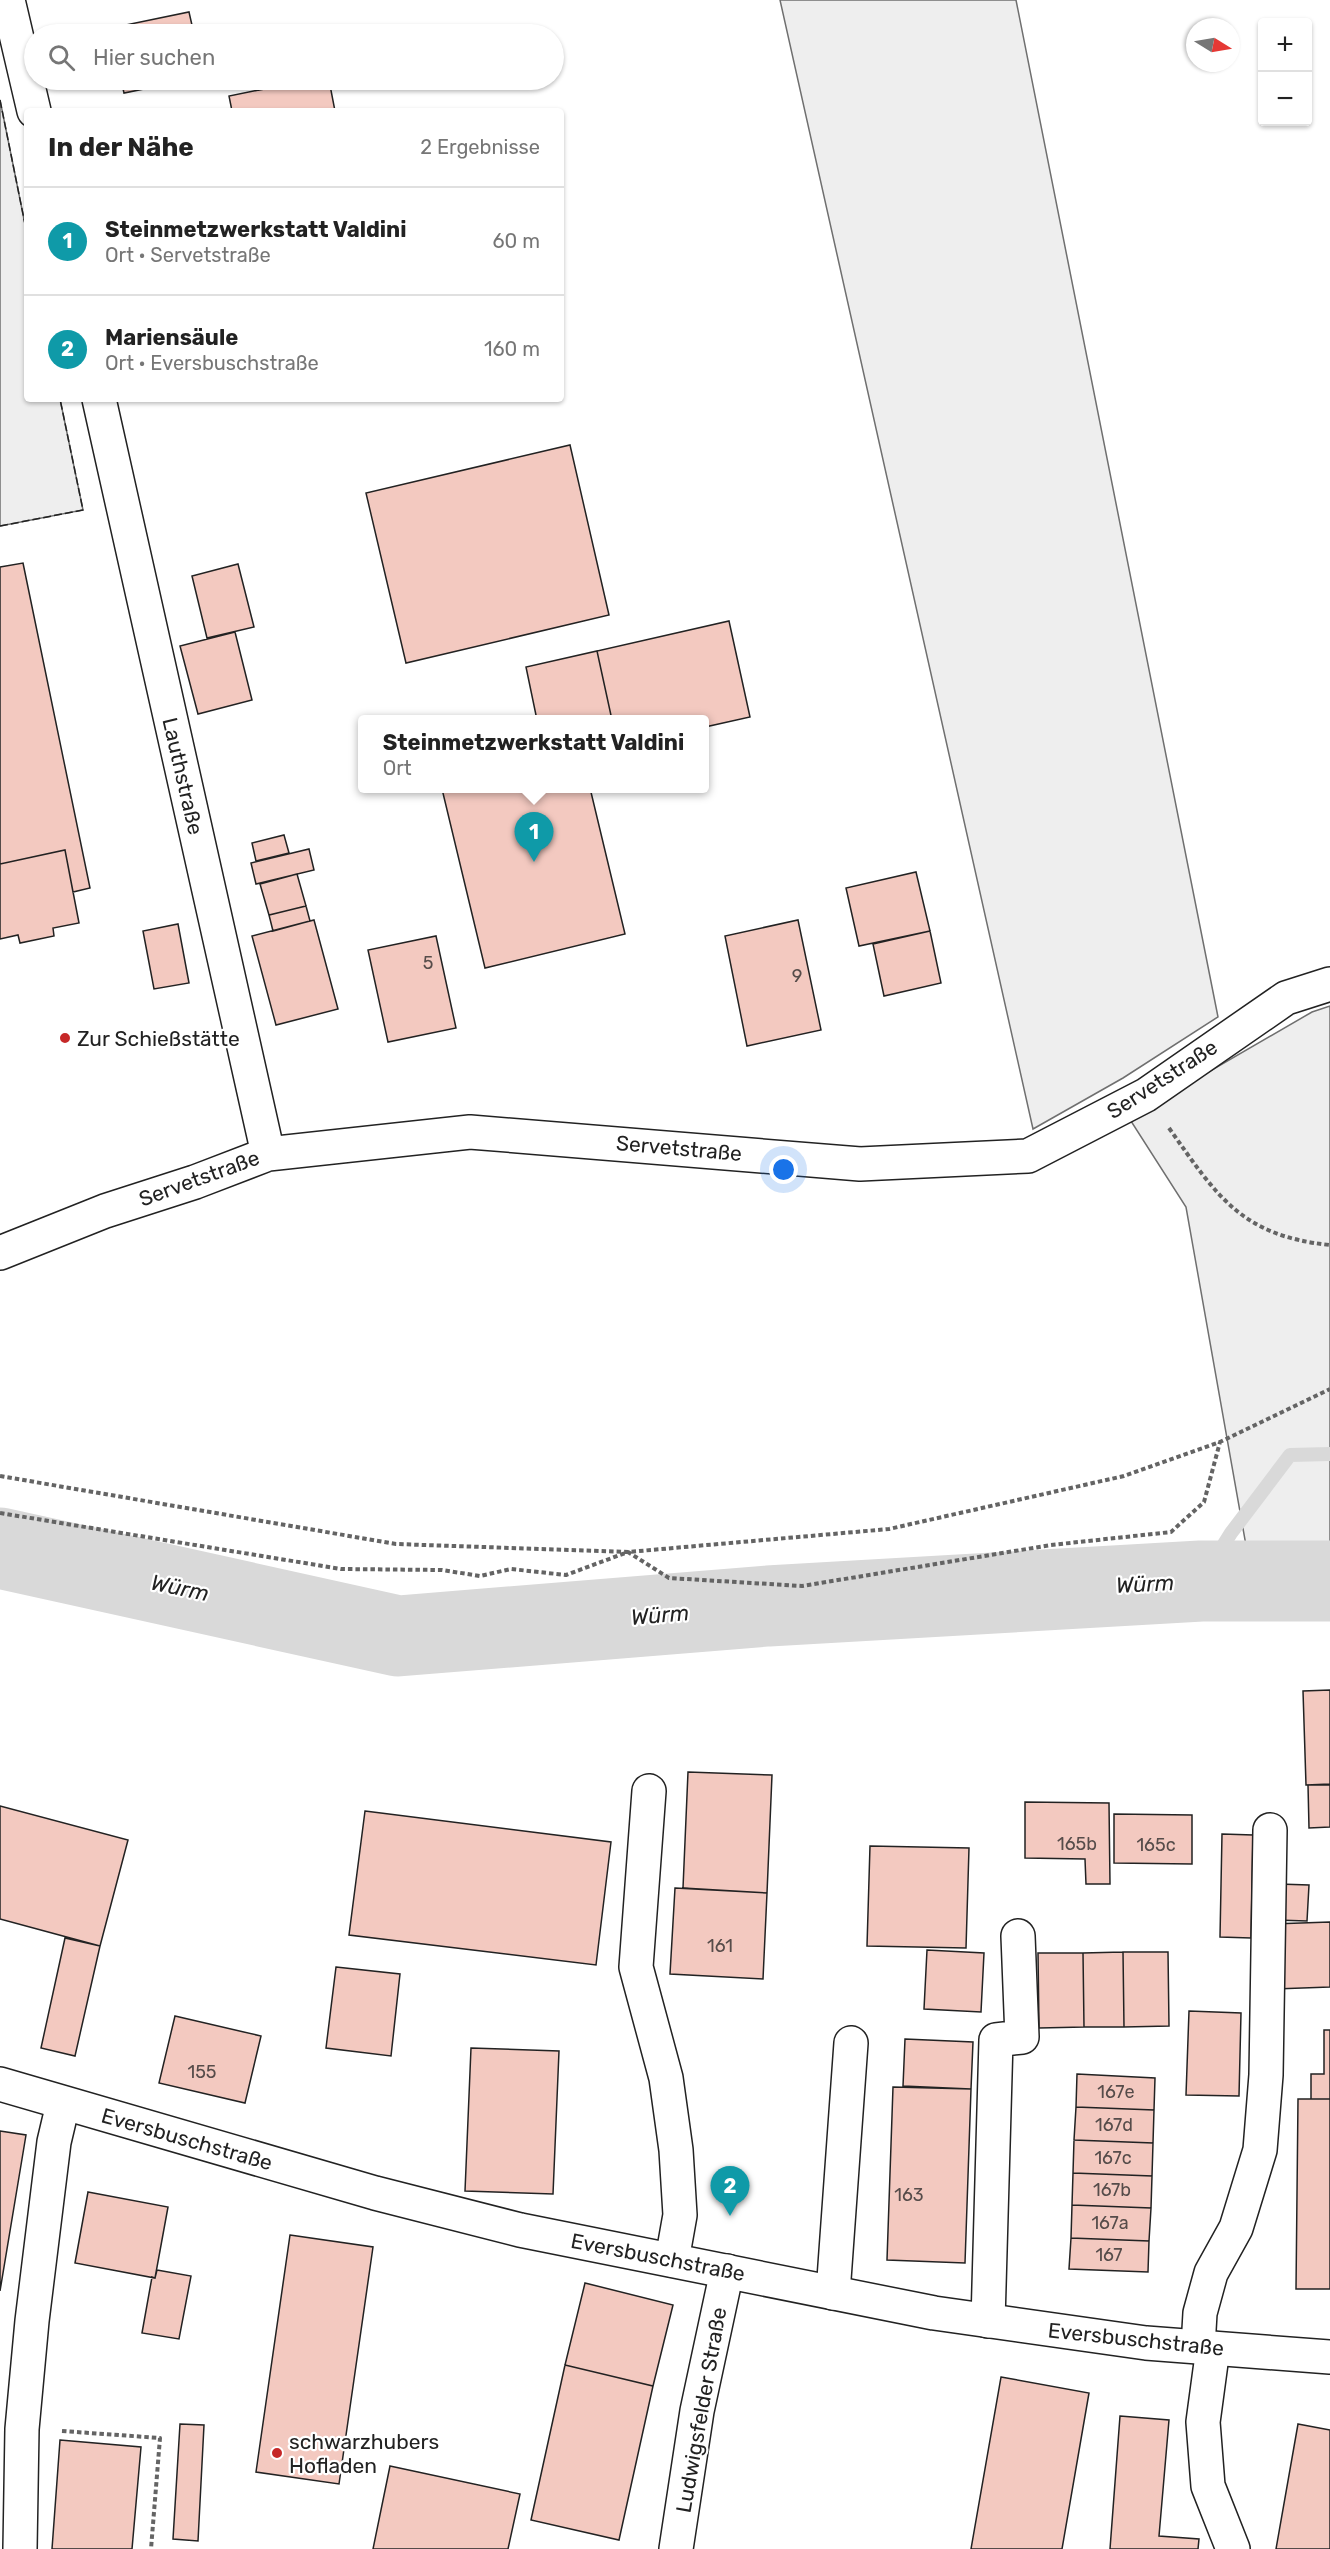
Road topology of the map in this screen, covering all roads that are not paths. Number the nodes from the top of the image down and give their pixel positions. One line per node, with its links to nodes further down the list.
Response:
1 (8, 0): 2 (street)
2 (24, 68)
3 (29, 90): 4 (street)
4 (33, 108)
5 (100, 402): 7 (street, Lauthstraße)
6 (1330, 984): 7 (street, Servetstraße)
7 (268, 1154): 8 (street, Servetstraße)
8 (0, 1253)
9 (650, 1791): 15 (street)
10 (1270, 1830): 19 (street)
11 (1018, 1936): 18 (street)
12 (851, 2043): 17 (street)
13 (0, 2084): 14 (street, Eversbuschstraße)
14 (63, 2104): 15 (street, Eversbuschstraße); 21 (street)
15 (672, 2260): 16 (street, Eversbuschstraße)
16 (728, 2271): 17 (street, Eversbuschstraße); 22 (street, Ludwigsfelder Straße)
17 (833, 2293): 18 (street, Eversbuschstraße)
18 (988, 2321): 19 (street, Eversbuschstraße)
19 (1206, 2348): 20 (street, Eversbuschstraße); 23 (street)
20 (1330, 2357)
21 (20, 2549)
22 (676, 2549)
23 (1233, 2549)

